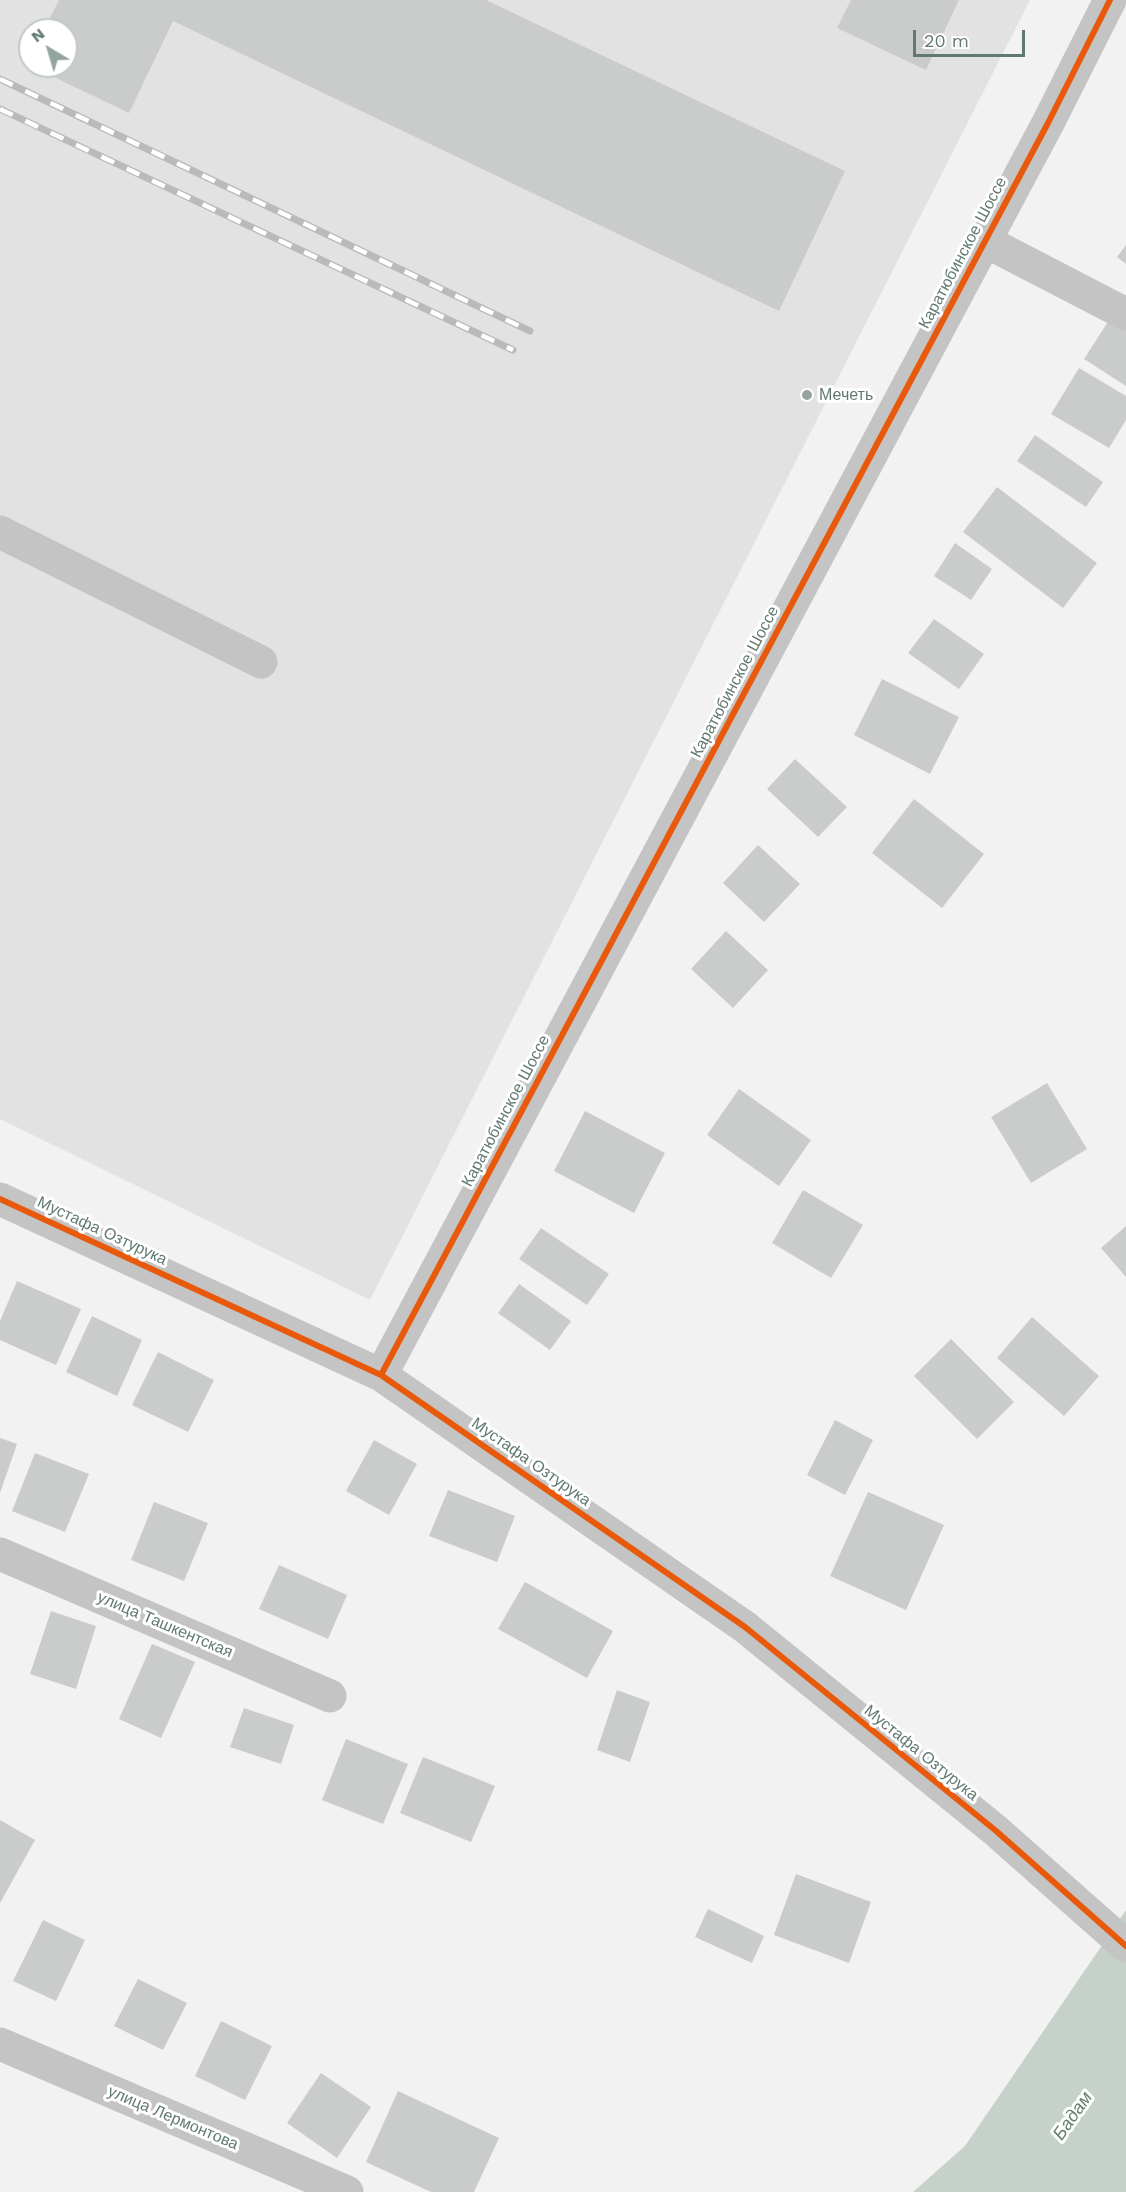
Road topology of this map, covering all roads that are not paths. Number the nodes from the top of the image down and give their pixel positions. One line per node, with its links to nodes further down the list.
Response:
1 (1110, 0): 2 (street, Каратюбинское Шоссе)
2 (985, 241): 3 (street); 7 (street, Каратюбинское Шоссе)
3 (1126, 314)
4 (0, 532): 5 (street)
5 (261, 662)
6 (0, 1199): 7 (street, Мустафа Озтурука)
7 (381, 1375): 10 (street, Мустафа Озтурука)
8 (0, 1554): 9 (street, улица Ташкентская)
9 (330, 1696)
10 (1126, 1946)
11 (0, 2044): 12 (street, улица Лермонтова)
12 (347, 2192)

